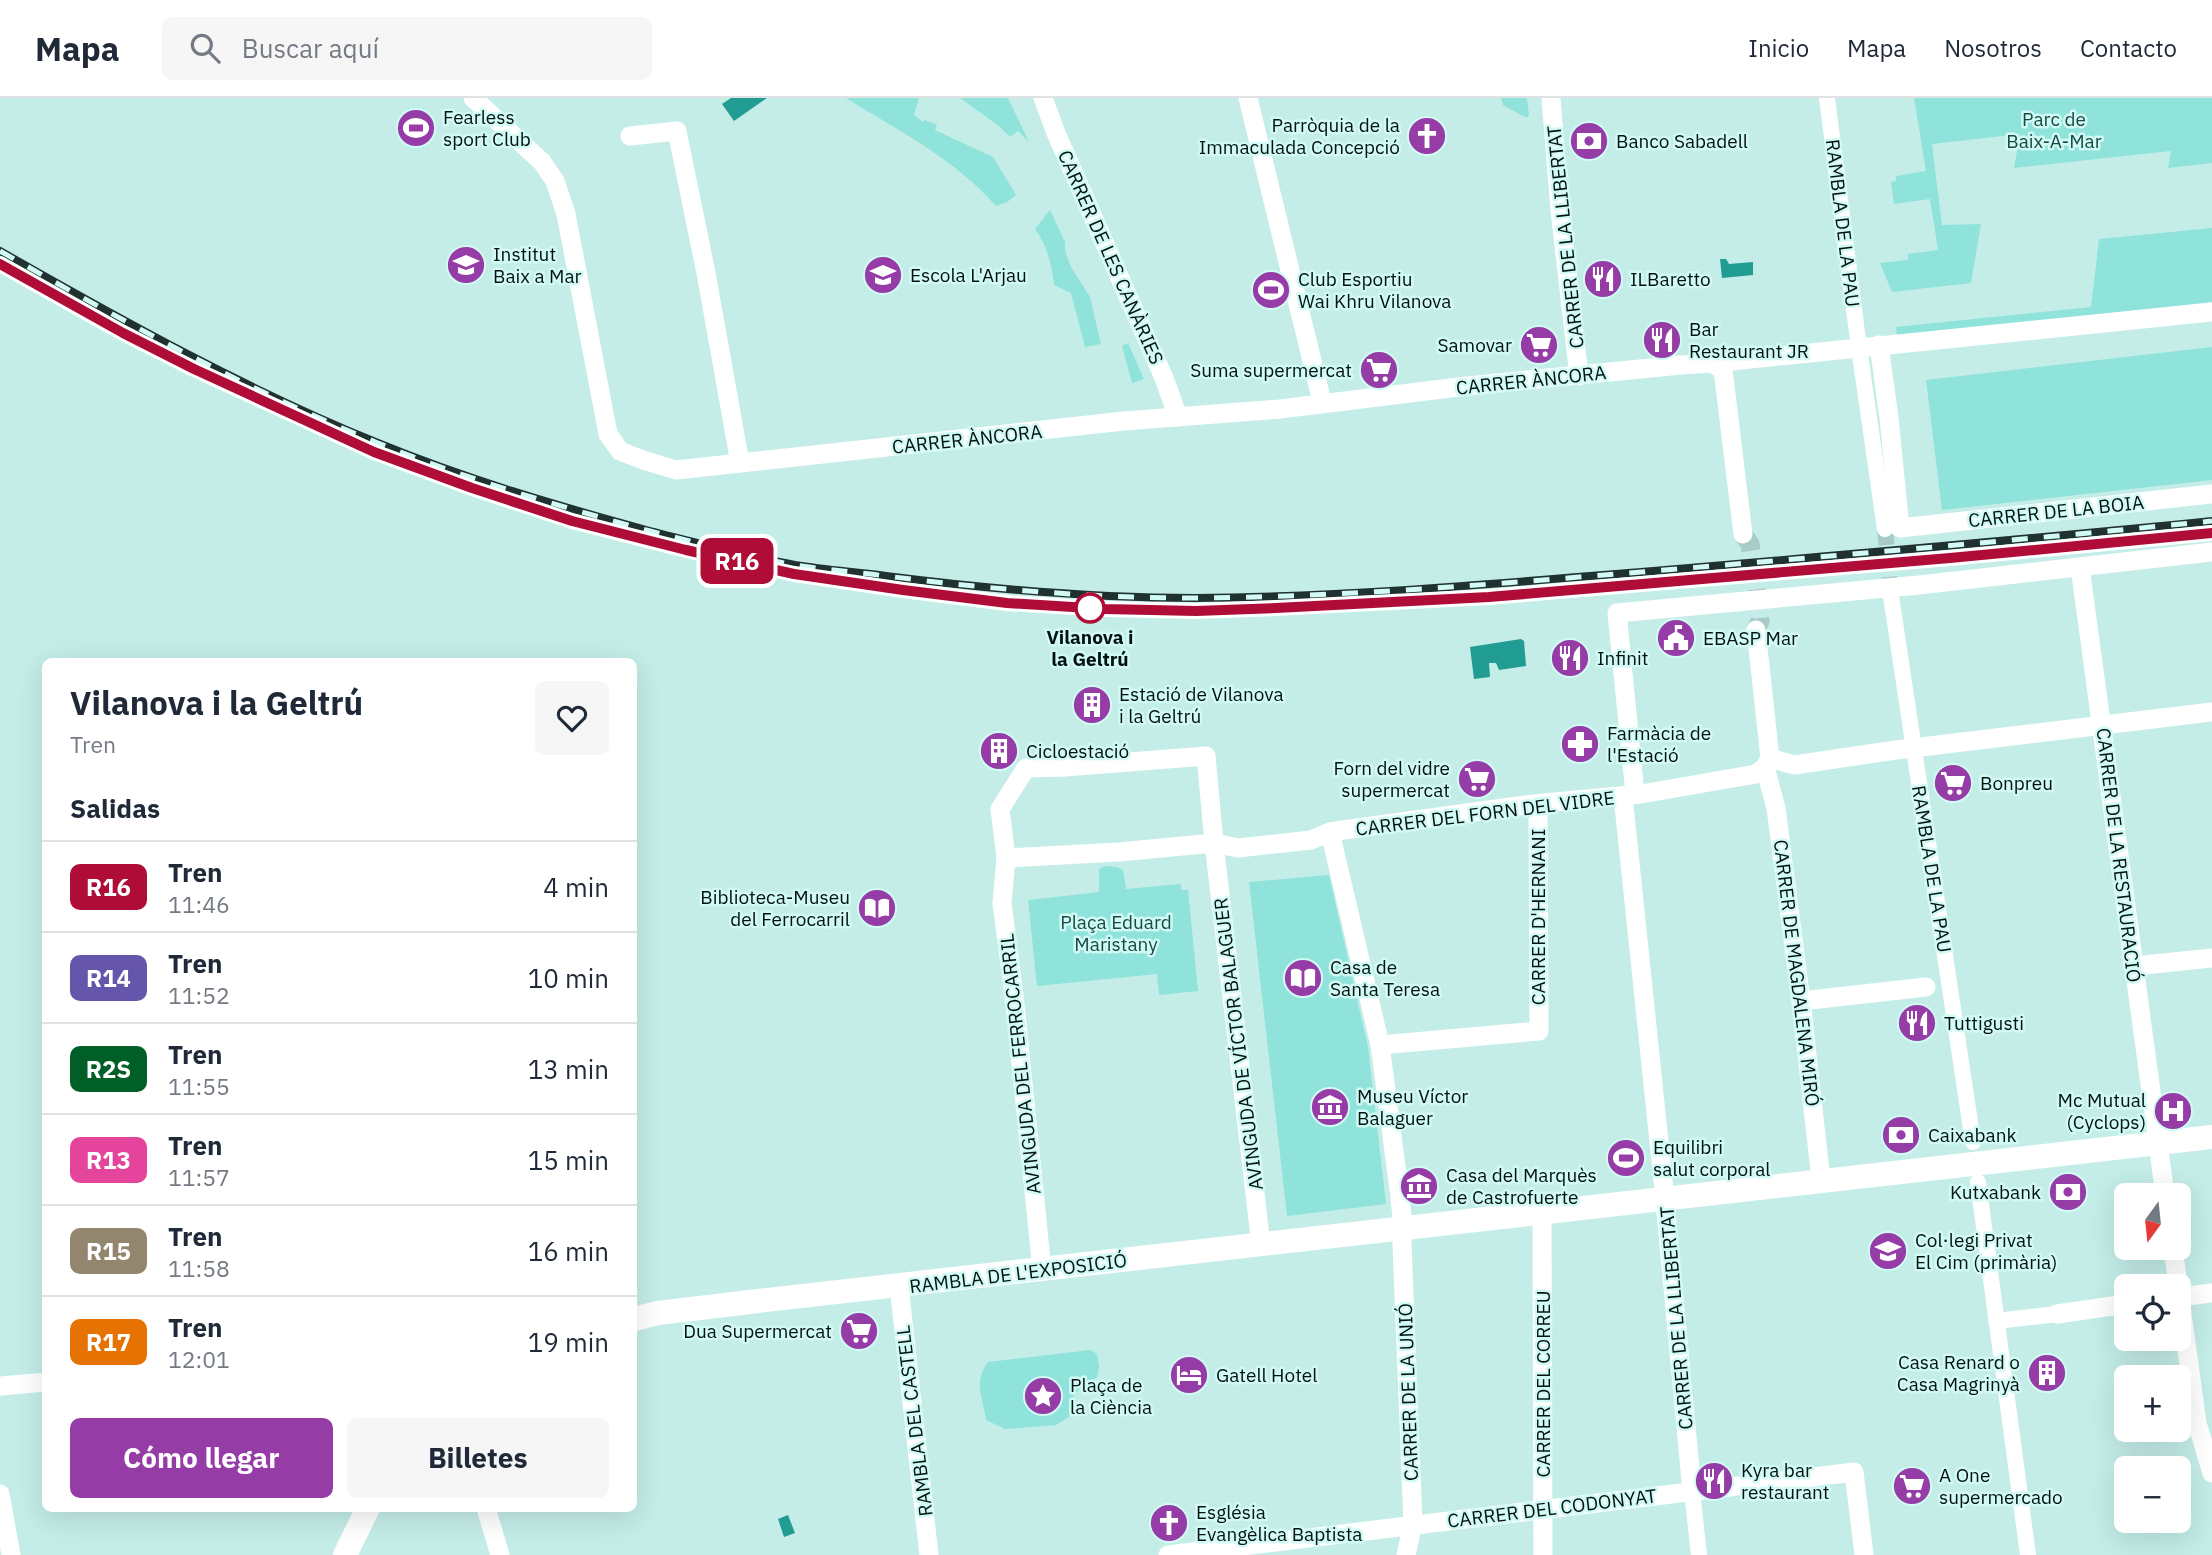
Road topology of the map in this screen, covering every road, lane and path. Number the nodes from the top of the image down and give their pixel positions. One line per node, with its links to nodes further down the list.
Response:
1 (473, 98): 14 (street, CARRER ÀNCORA)
2 (1043, 98): 13 (street, CARRER DE LES CANÀRIES)
3 (1248, 98): 12 (street)
4 (1551, 98): 11 (street, CARRER DE LA LLIBERTAT)
5 (1827, 98): 9 (street, RAMBLA DE LA PAU)
6 (630, 136): 14 (street)
7 (2212, 312): 8 (street)
8 (1879, 345): 9 (street); 16 (street)
9 (1859, 348): 10 (street, CARRER ÀNCORA); 16 (street, RAMBLA DE LA PAU)
10 (1722, 365): 11 (street, CARRER ÀNCORA); 17 (street)
11 (1579, 376): 12 (street, CARRER ÀNCORA)
12 (1322, 402): 13 (street, CARRER ÀNCORA)
13 (1178, 417): 14 (street, CARRER ÀNCORA)
14 (740, 463)
15 (2212, 494): 16 (street, CARRER DE LA BOIA)
16 (1892, 528)
17 (1743, 534)
18 (2212, 552): 19 (street)
19 (2081, 567): 23 (street, CARRER DE LA RESTAURACIÓ); 26 (street, CARRER DE LA LLIBERTAT)
20 (1891, 596): 24 (street, RAMBLA DE LA PAU)
21 (1756, 630): 25 (street, CARRER DE MAGDALENA MIRÓ)
22 (2212, 712): 23 (street, CARRER DEL FORN DEL VIDRE)
23 (2102, 725): 24 (street, CARRER DEL FORN DEL VIDRE); 32 (street, CARRER DE LA RESTAURACIÓ)
24 (1914, 748): 25 (street, CARRER DEL FORN DEL VIDRE); 38 (street, RAMBLA DE LA PAU)
25 (1764, 766): 26 (street, CARRER DEL FORN DEL VIDRE); 34 (street, CARRER DE MAGDALENA MIRÓ)
26 (1627, 793): 27 (street, CARRER DEL FORN DEL VIDRE); 41 (street, CARRER DE LA LLIBERTAT)
27 (1538, 804): 28 (street, CARRER DEL FORN DEL VIDRE); 35 (street, CARRER D'HERNANI)
28 (1330, 832): 29 (street, CARRER DEL FORN DEL VIDRE); 35 (street, CARRER DE LA UNIÓ)
29 (1214, 843): 30 (street); 30 (street); 44 (street, AVINGUDA DE VÍCTOR BALAGUER)
30 (1006, 858): 45 (street, AVINGUDA DEL FERROCARRIL)
31 (2212, 958): 32 (street)
32 (2134, 966): 37 (street, CARRER DE LA RESTAURACIÓ)
33 (1926, 987): 34 (street)
34 (1801, 1001): 39 (street, CARRER DE MAGDALENA MIRÓ)
35 (1380, 1045): 43 (street, CARRER DE LA UNIÓ)
36 (2212, 1137): 37 (street, RAMBLA DE L'EXPOSICIÓ)
37 (2157, 1143): 38 (street, RAMBLA DE L'EXPOSICIÓ); 40 (street, CARRER DE LA RESTAURACIÓ)
38 (1975, 1163): 39 (street, RAMBLA DE L'EXPOSICIÓ); 52 (street, RAMBLA DE LA PAU)
39 (1821, 1180): 41 (street, RAMBLA DE L'EXPOSICIÓ)
40 (2163, 1183)
41 (1665, 1199): 42 (street, RAMBLA DE L'EXPOSICIÓ); 58 (street, CARRER DE LA LLIBERTAT)
42 (1542, 1213): 43 (street, RAMBLA DE L'EXPOSICIÓ); 60 (street, CARRER DEL CORREU)
43 (1403, 1229): 44 (street, RAMBLA DE L'EXPOSICIÓ); 63 (street, CARRER DE LA UNIÓ)
44 (1261, 1245): 45 (street, RAMBLA DE L'EXPOSICIÓ)
45 (1042, 1270): 46 (street, RAMBLA DE L'EXPOSICIÓ)
46 (899, 1286): 51 (street, RAMBLA DE L'EXPOSICIÓ); 67 (street, RAMBLA DEL CASTELL)
47 (2212, 1293): 48 (street)
48 (2191, 1296)
49 (2114, 1306): 50 (street)
50 (2057, 1314): 52 (street)
51 (637, 1318)
52 (1996, 1321): 73 (street, RAMBLA DE LA PAU)
53 (2190, 1351): 56 (street)
54 (42, 1381): 55 (street)
55 (0, 1386)
56 (2206, 1432): 57 (street)
57 (2212, 1473)
58 (1692, 1491): 60 (street, CARRER DEL CODONYAT); 71 (street, CARRER DE LA LLIBERTAT); 72 (street, CARRER DEL CODONYAT)
59 (0, 1494): 64 (street)
60 (1543, 1508): 63 (street, CARRER DEL CODONYAT); 70 (street, CARRER DEL CORREU)
61 (366, 1512): 65 (street)
62 (487, 1512): 66 (street)
63 (1412, 1524): 68 (street, CARRER DEL CODONYAT); 69 (street, CARRER DE LA UNIÓ)
64 (11, 1555)
65 (345, 1555)
66 (500, 1555)
67 (929, 1555)
68 (1168, 1555)
69 (1406, 1555)
70 (1543, 1555)
71 (1699, 1555)
72 (1864, 1555)
73 (2028, 1555)

